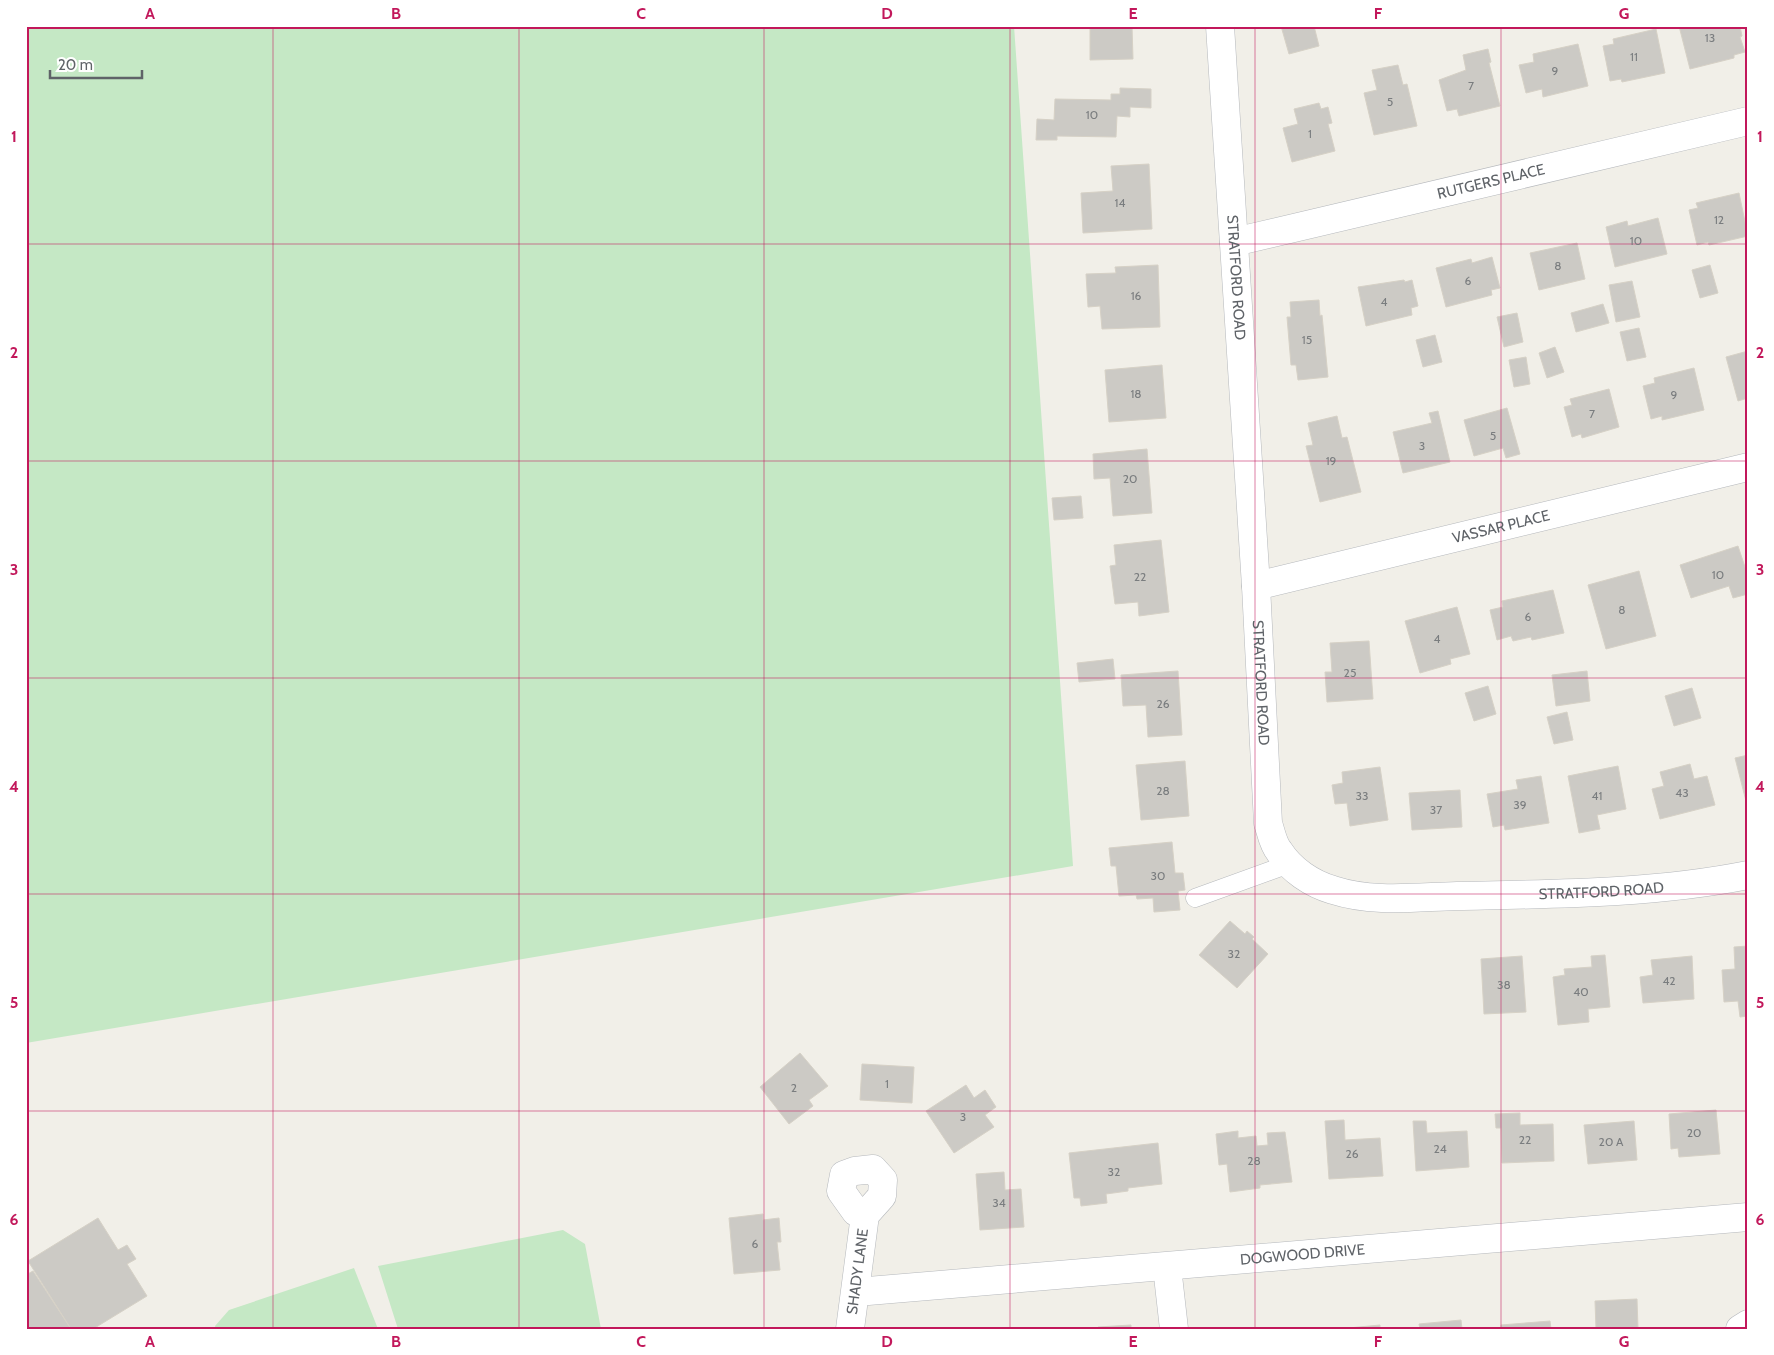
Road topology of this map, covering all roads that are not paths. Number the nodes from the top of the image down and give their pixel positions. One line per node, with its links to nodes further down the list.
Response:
1 (1220, 26): 3 (street, STRATFORD ROAD)
2 (1748, 121): 3 (street, RUTGERS PLACE)
3 (1234, 242): 5 (street, STRATFORD ROAD)
4 (1748, 467): 5 (street, VASSAR PLACE)
5 (1256, 586): 6 (street, STRATFORD ROAD)
6 (1289, 864): 7 (street, STRATFORD ROAD); 8 (lane)
7 (1748, 875)
8 (1195, 898)
9 (865, 1215): 12 (street, SHADY LANE)
10 (1748, 1217): 11 (street, DOGWOOD DRIVE)
11 (1167, 1267): 12 (street, DOGWOOD DRIVE); 15 (street)
12 (856, 1292): 14 (street, SHADY LANE)
13 (1748, 1324): 16 (street)
14 (850, 1329)
15 (1174, 1329)
16 (1740, 1329)

